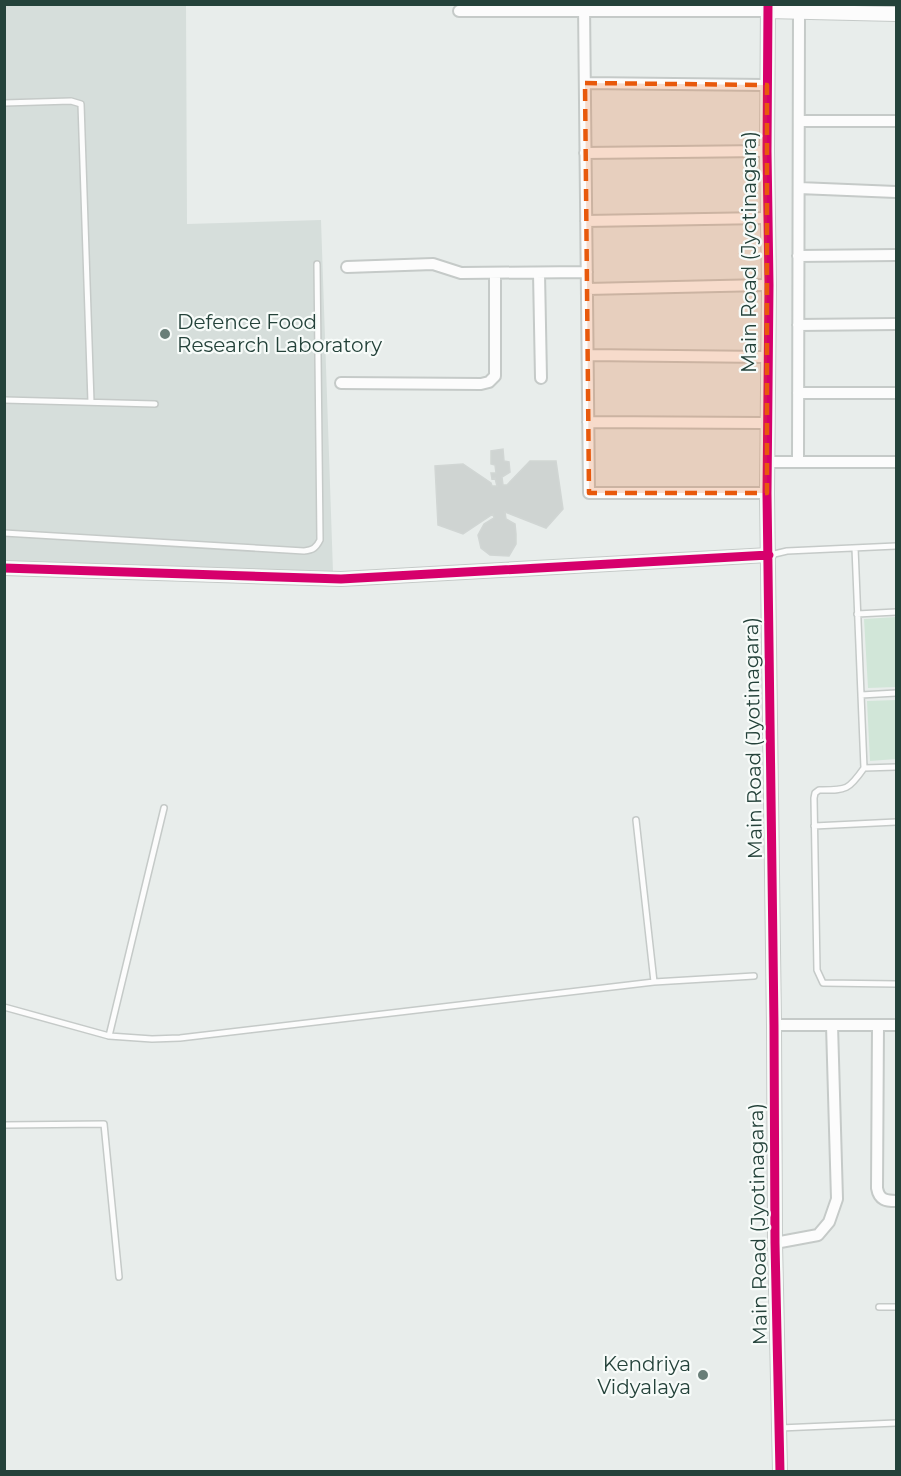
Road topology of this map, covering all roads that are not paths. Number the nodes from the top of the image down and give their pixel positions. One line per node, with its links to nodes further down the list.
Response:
1 (584, 8): 2 (street); 4 (street); 7 (street)
2 (768, 8): 5 (street); 8 (street, Main Road (Jyotinagara))
3 (821, 8): 5 (street); 6 (street)
4 (459, 11)
5 (800, 11): 10 (street)
6 (897, 14)
7 (585, 83): 8 (street); 13 (street)
8 (767, 85): 12 (street, Main Road (Jyotinagara))
9 (4, 103): 36 (lane)
10 (799, 121): 11 (street); 14 (street)
11 (897, 121)
12 (767, 151): 13 (street); 16 (street, Main Road (Jyotinagara))
13 (585, 153): 17 (street)
14 (799, 188): 15 (street); 19 (street)
15 (897, 192)
16 (767, 218): 17 (street); 25 (street, Main Road (Jyotinagara))
17 (586, 220): 22 (street)
18 (897, 255): 19 (street)
19 (798, 256): 28 (street)
20 (316, 264): 44 (lane)
21 (347, 267): 23 (street)
22 (587, 272): 24 (street); 26 (street)
23 (495, 273): 24 (street); 32 (street)
24 (539, 273): 31 (street)
25 (769, 285): 26 (street); 30 (street, Main Road (Jyotinagara))
26 (587, 289): 29 (street)
27 (897, 324): 28 (street)
28 (798, 325): 33 (street)
29 (588, 355): 30 (street); 38 (street)
30 (767, 357): 39 (street, Main Road (Jyotinagara))
31 (541, 378)
32 (340, 383)
33 (798, 393): 34 (street); 41 (street)
34 (897, 393)
35 (4, 400): 36 (lane)
36 (91, 402): 37 (lane)
37 (155, 404)
38 (588, 422): 39 (street); 43 (street)
39 (768, 423): 40 (street, Main Road (Jyotinagara))
40 (767, 462): 41 (street); 43 (street, Main Road (Jyotinagara))
41 (798, 462): 42 (street)
42 (897, 462)
43 (767, 493): 47 (street, Main Road (Jyotinagara))
44 (4, 533)
45 (897, 546): 46 (lane)
46 (855, 548): 47 (lane); 50 (lane)
47 (769, 555): 48 (street); 63 (street, Main Road (Jyotinagara))
48 (4, 568)
49 (897, 612): 50 (lane)
50 (857, 614): 52 (lane)
51 (897, 693): 52 (lane)
52 (861, 695): 54 (lane)
53 (897, 767): 54 (lane)
54 (864, 768): 58 (lane)
55 (164, 808): 67 (lane)
56 (636, 820): 60 (lane)
57 (897, 822): 58 (lane)
58 (814, 826): 61 (lane)
59 (754, 976): 60 (lane)
60 (654, 982): 67 (lane)
61 (897, 984)
62 (4, 1007): 67 (lane)
63 (774, 1025): 64 (street); 70 (street, Main Road (Jyotinagara))
64 (832, 1025): 65 (street); 70 (street)
65 (878, 1025): 66 (street); 69 (street)
66 (897, 1025)
67 (109, 1036)
68 (4, 1125): 71 (lane)
69 (897, 1201)
70 (775, 1243): 75 (street, Main Road (Jyotinagara))
71 (120, 1277)
72 (879, 1307): 73 (lane)
73 (897, 1307)
74 (897, 1423): 75 (lane)
75 (779, 1428): 76 (street, Main Road (Jyotinagara))
76 (780, 1472)

